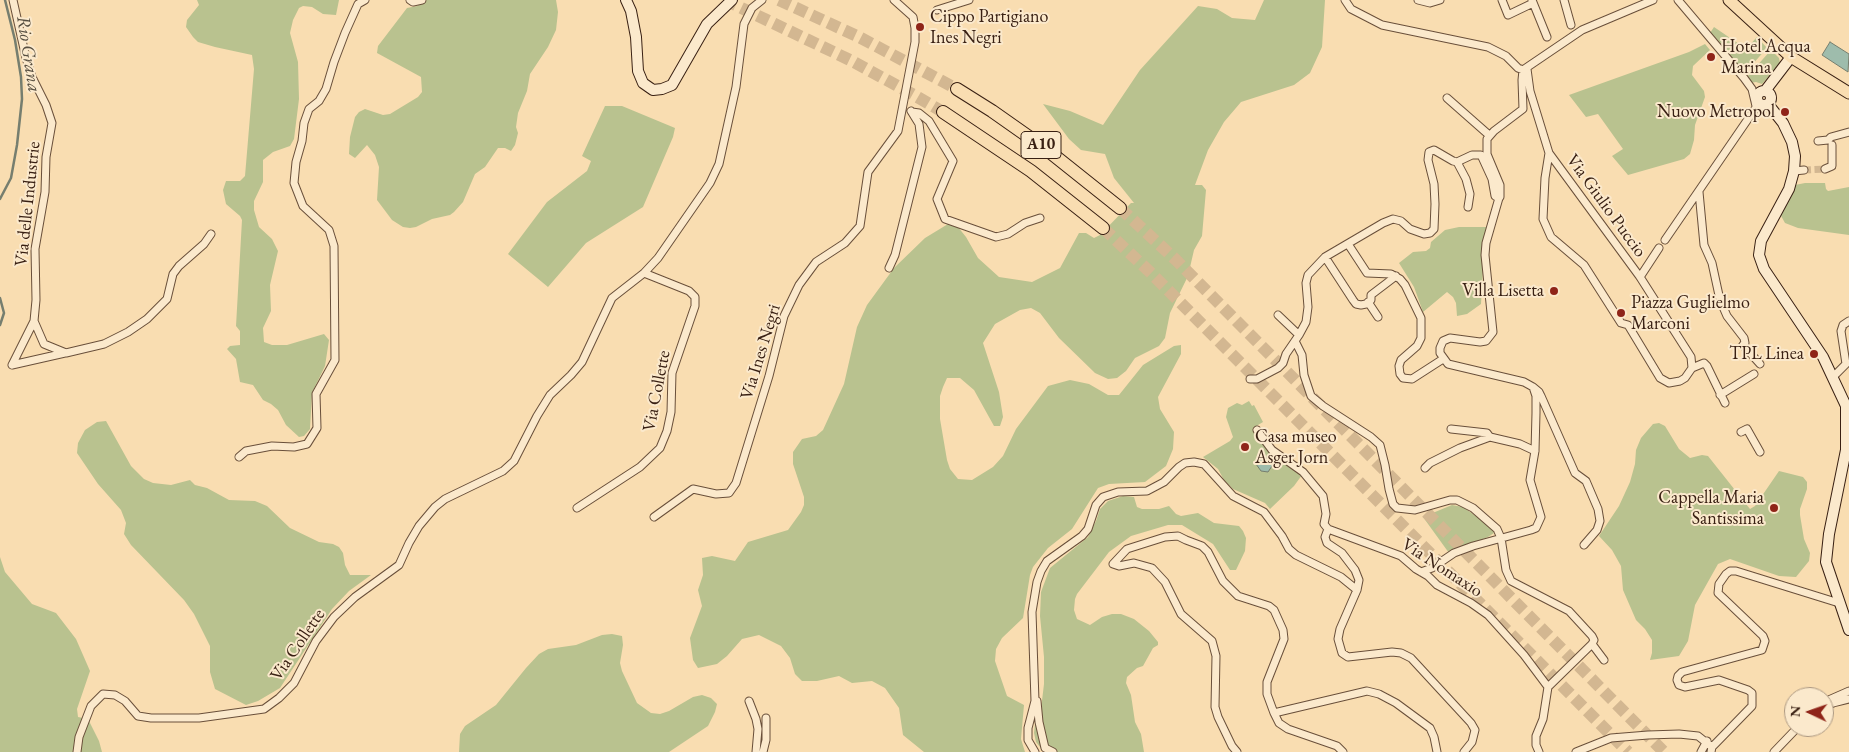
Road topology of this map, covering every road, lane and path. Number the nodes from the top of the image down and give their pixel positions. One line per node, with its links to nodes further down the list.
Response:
1 (13, 0): 56 (street, Via delle Industrie)
2 (365, 0): 77 (street)
3 (410, 0): 4 (street)
4 (422, 0)
5 (626, 0): 6 (street)
6 (732, 0)
7 (762, 0): 50 (street, Via Collette)
8 (894, 0): 28 (street, Via Ines Negri)
9 (969, 0): 19 (street)
10 (1344, 0): 23 (street)
11 (1418, 0): 12 (street)
12 (1440, 0)
13 (1502, 0): 18 (street)
14 (1564, 0): 20 (street)
15 (1653, 0): 23 (street)
16 (1678, 0): 27 (street)
17 (1729, 0): 22 (main road)
18 (1532, 2): 21 (street)
19 (937, 10)
20 (1571, 25)
21 (1547, 37)
22 (1791, 57): 25 (main road); 27 (street)
23 (1525, 70): 32 (street); 35 (street)
24 (956, 89): 41 (highway, A10)
25 (1849, 93)
26 (1447, 98): 32 (street)
27 (1761, 104): 38 (street); 66 (street)
28 (903, 110): 29 (street); 80 (street, Via Ines Negri)
29 (912, 112): 42 (street); 49 (street)
30 (942, 112): 43 (highway, A10)
31 (1849, 132): 33 (street)
32 (1490, 136): 39 (street)
33 (1818, 141)
34 (1832, 145): 37 (street)
35 (1548, 153): 52 (street, Via Giulio Puccio); 64 (street)
36 (1457, 162): 39 (street); 40 (street); 46 (street)
37 (1825, 169)
38 (1698, 192): 45 (street); 63 (street)
39 (1499, 198): 62 (street)
40 (1468, 207)
41 (1120, 208)
42 (1040, 218)
43 (1103, 228)
44 (211, 234): 60 (street)
45 (1665, 240)
46 (1348, 244): 48 (street); 51 (street)
47 (1659, 248): 52 (street)
48 (1325, 257): 53 (street); 58 (street)
49 (889, 268)
50 (644, 273): 79 (street, Via Collette); 101 (street, Via Collette)
51 (1396, 276): 53 (street); 62 (street)
52 (1640, 277): 64 (street, Via Giulio Puccio)
53 (1368, 302): 55 (street)
54 (1278, 315): 58 (street)
55 (1378, 317)
56 (34, 321): 59 (street, Via delle Industrie); 61 (street)
57 (1849, 321): 66 (street)
58 (1297, 338): 67 (street); 82 (street)
59 (44, 344): 60 (street); 61 (street)
60 (66, 353): 61 (street)
61 (42, 358)
62 (1443, 359): 68 (street)
63 (1760, 364)
64 (1692, 368): 69 (street)
65 (1754, 374): 69 (street)
66 (1833, 377): 86 (street)
67 (1250, 379)
68 (1533, 387): 75 (street); 83 (street)
69 (1720, 395): 70 (street)
70 (1725, 403)
71 (1451, 429): 74 (street)
72 (1257, 430): 81 (street)
73 (1741, 432): 76 (street)
74 (1490, 437): 75 (street); 78 (street)
75 (1535, 451): 82 (street)
76 (1760, 452)
77 (238, 457)
78 (1424, 468)
79 (577, 508)
80 (654, 517)
81 (1328, 529): 84 (street, Via Nomaxio); 85 (street)
82 (1501, 538): 84 (street); 88 (street)
83 (1584, 546)
84 (1421, 572): 90 (street, Via Nomaxio)
85 (1357, 590): 92 (street); 109 (street)
86 (1839, 603): 87 (street); 100 (street)
87 (1849, 630)
88 (1592, 644): 89 (street); 90 (street)
89 (1604, 660)
90 (1548, 687): 110 (street)
91 (1849, 691): 93 (street)
92 (1035, 692): 104 (street); 105 (street)
93 (1834, 698)
94 (1849, 699): 96 (street)
95 (748, 701): 102 (street)
96 (1834, 703)
97 (1274, 713): 106 (street); 107 (street); 108 (street)
98 (766, 718): 103 (street)
99 (1788, 737): 113 (street)
100 (1710, 747): 111 (street); 112 (street)
101 (76, 752)
102 (756, 752)
103 (763, 752)
104 (1035, 752)
105 (1054, 752)
106 (1237, 752)
107 (1343, 752)
108 (1437, 752)
109 (1464, 752)
110 (1539, 752)
111 (1576, 752)
112 (1701, 752)
113 (1774, 752)

